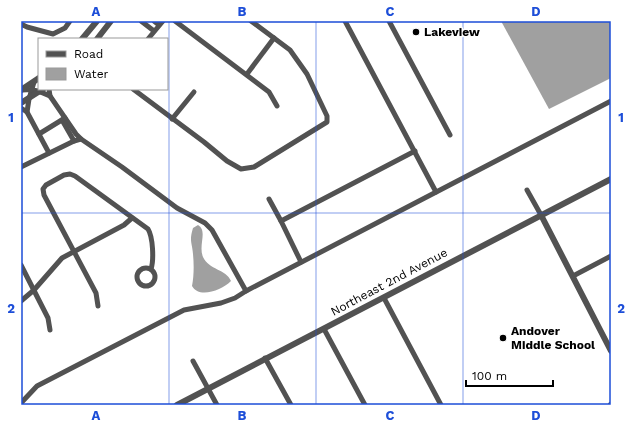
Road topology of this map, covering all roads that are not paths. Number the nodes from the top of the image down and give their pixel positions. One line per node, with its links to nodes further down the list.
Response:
1 (70, 21): 11 (street)
2 (97, 21): 13 (street)
3 (111, 21): 14 (street)
4 (141, 21): 12 (street)
5 (154, 21): 10 (street)
6 (175, 21): 17 (street)
7 (251, 21): 16 (street)
8 (345, 21): 39 (street)
9 (390, 21): 36 (street)
10 (161, 23): 12 (street)
11 (21, 24)
12 (154, 31): 15 (street)
13 (83, 38)
14 (98, 38)
15 (149, 38)
16 (274, 38): 17 (street); 34 (street)
17 (247, 74): 30 (street)
18 (36, 80): 19 (street); 20 (street)
19 (32, 89): 20 (street); 21 (street); 27 (street)
20 (21, 90)
21 (38, 90)
22 (42, 90): 26 (street); 27 (street)
23 (49, 90): 26 (street)
24 (134, 90): 34 (street)
25 (194, 92): 34 (street)
26 (50, 96): 33 (street)
27 (29, 98): 29 (street); 32 (street)
28 (611, 101): 44 (street)
29 (21, 103)
30 (277, 106)
31 (21, 108): 32 (street)
32 (27, 112): 35 (street)
33 (64, 119): 35 (street); 37 (street); 38 (street)
34 (172, 119)
35 (39, 134): 40 (street)
36 (450, 135)
37 (81, 139): 38 (street); 56 (street)
38 (74, 141): 40 (street)
39 (415, 151): 44 (street); 48 (street)
40 (49, 153): 41 (street)
41 (21, 167)
42 (611, 179): 46 (street, Northeast 2nd Avenue)
43 (527, 190): 46 (street)
44 (436, 192): 51 (street)
45 (269, 199): 48 (street)
46 (540, 215): 54 (street); 57 (street, Northeast 2nd Avenue)
47 (132, 218): 49 (street); 49 (street); 53 (street)
48 (281, 221): 51 (street)
49 (73, 252): 55 (street); 59 (street)
50 (611, 256): 54 (street)
51 (302, 262): 56 (street)
52 (21, 265): 55 (street)
53 (151, 269)
54 (573, 276): 62 (street)
55 (34, 290): 58 (street); 61 (street)
56 (246, 291): 66 (street)
57 (384, 298): 60 (street, Northeast 2nd Avenue); 71 (street)
58 (21, 301)
59 (98, 306)
60 (324, 329): 63 (street, Northeast 2nd Avenue); 70 (street)
61 (50, 330)
62 (611, 351)
63 (265, 358): 65 (street, Northeast 2nd Avenue); 69 (street)
64 (193, 361): 65 (street)
65 (208, 388): 67 (street, Northeast 2nd Avenue); 68 (street)
66 (21, 403)
67 (177, 405)
68 (217, 405)
69 (291, 405)
70 (365, 405)
71 (441, 405)

